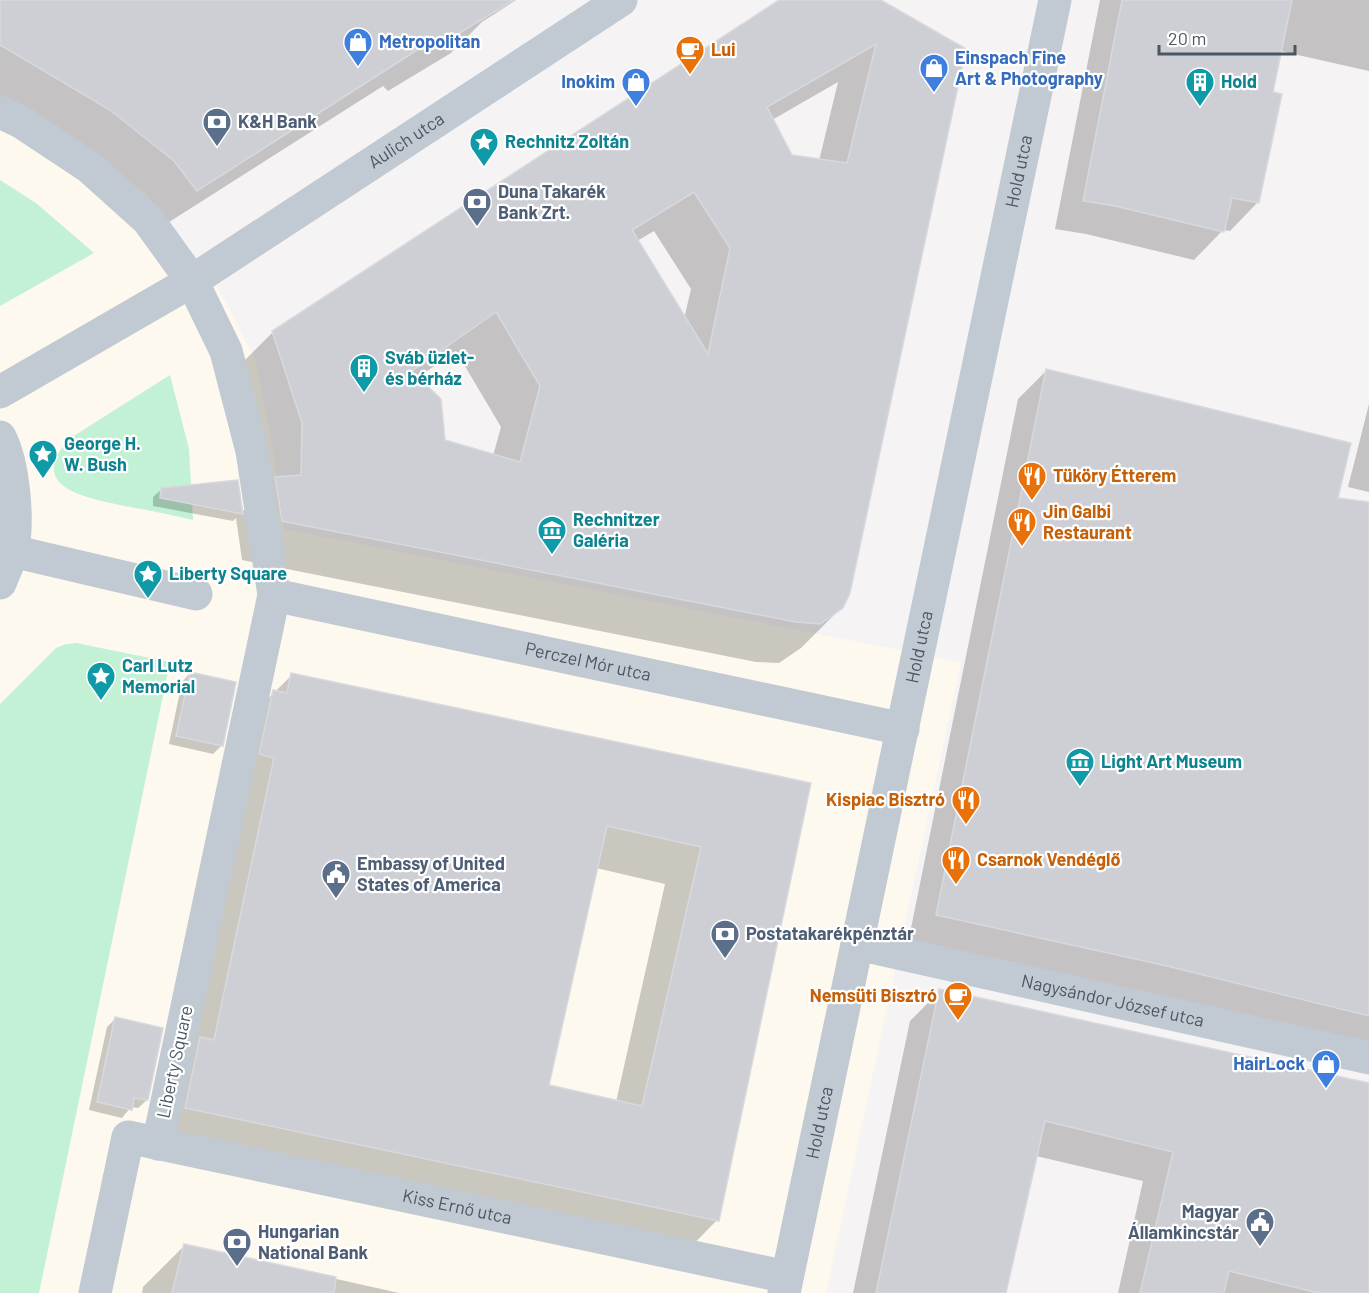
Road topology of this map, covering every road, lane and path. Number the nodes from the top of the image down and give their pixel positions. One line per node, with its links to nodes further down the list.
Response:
1 (621, 0): 4 (street, Aulich utca)
2 (1055, 0): 11 (street, Hold utca)
3 (0, 112): 4 (street, Liberty Square)
4 (192, 281): 5 (street); 10 (street, Liberty Square)
5 (0, 392)
6 (0, 437): 7 (street)
7 (12, 551): 8 (street); 9 (street)
8 (0, 583)
9 (196, 594)
10 (274, 595): 11 (street, Perczel Mór utca); 14 (street, Liberty Square)
11 (903, 729): 12 (street, Hold utca)
12 (857, 944): 13 (street, Nagysándor József utca); 15 (street, Hold utca)
13 (1369, 1058)
14 (143, 1141): 15 (street, Kiss Ernő utca); 16 (street, Liberty Square)
15 (785, 1285)
16 (95, 1293)

